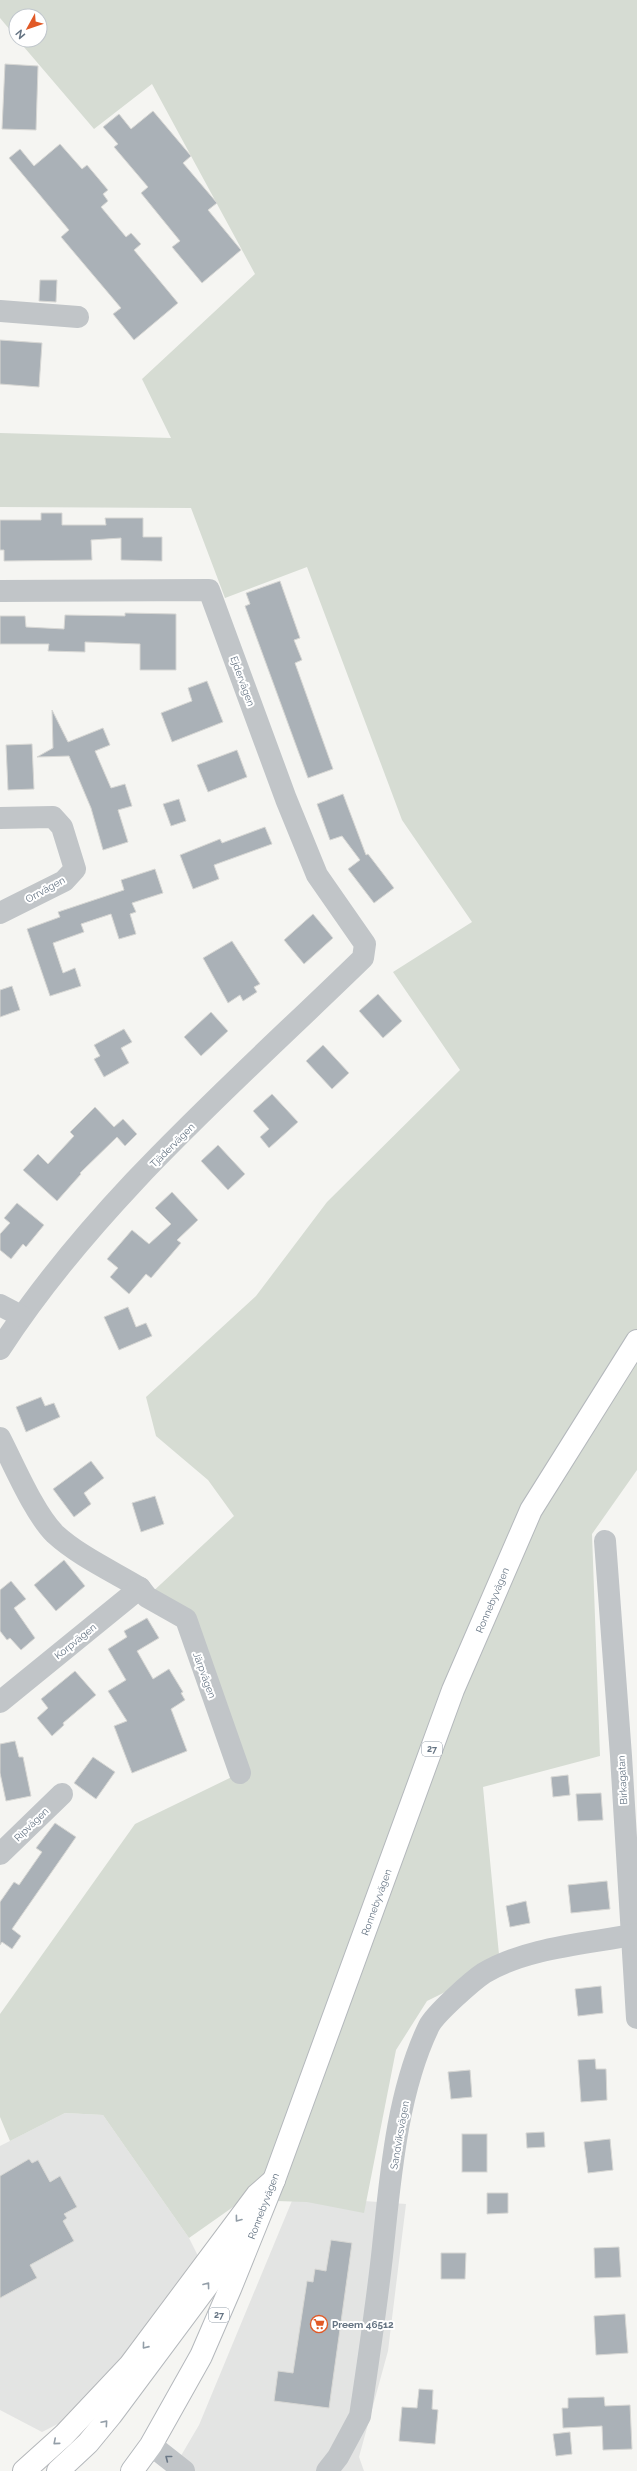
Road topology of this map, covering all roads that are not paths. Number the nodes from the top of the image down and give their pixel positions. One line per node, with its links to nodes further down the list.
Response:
1 (0, 311): 2 (street)
2 (78, 317)
3 (0, 591): 6 (street, Ejdervägen)
4 (0, 818): 5 (street, Orrvägen)
5 (0, 913)
6 (363, 958): 8 (street, Tjädervägen)
7 (0, 1305): 8 (street)
8 (21, 1316): 10 (street, Tjädervägen)
9 (637, 1341): 20 (main road, Ronnebyvägen / 27)
10 (0, 1348)
11 (0, 1438): 13 (street, Järpvägen)
12 (604, 1541): 18 (street, Birkagatan)
13 (144, 1592): 14 (street, Korpvägen); 15 (street, Järpvägen)
14 (0, 1702)
15 (240, 1773)
16 (62, 1794): 17 (street, Ripvägen)
17 (0, 1854)
18 (634, 1935): 19 (street, Birkagatan); 27 (street, Sandviksvägen)
19 (637, 2018)
20 (274, 2180): 21 (main road, Ronnebyvägen / 27); 23 (main road, one-way to 23)
21 (259, 2216): 22 (main road, Ronnebyvägen / 27); 24 (main road, one-way to 21)
22 (151, 2444): 25 (main road, Ronnebyvägen / 27); 26 (street, one-way to 22)
23 (24, 2471)
24 (58, 2471)
25 (132, 2471)
26 (184, 2471)
27 (327, 2471)

